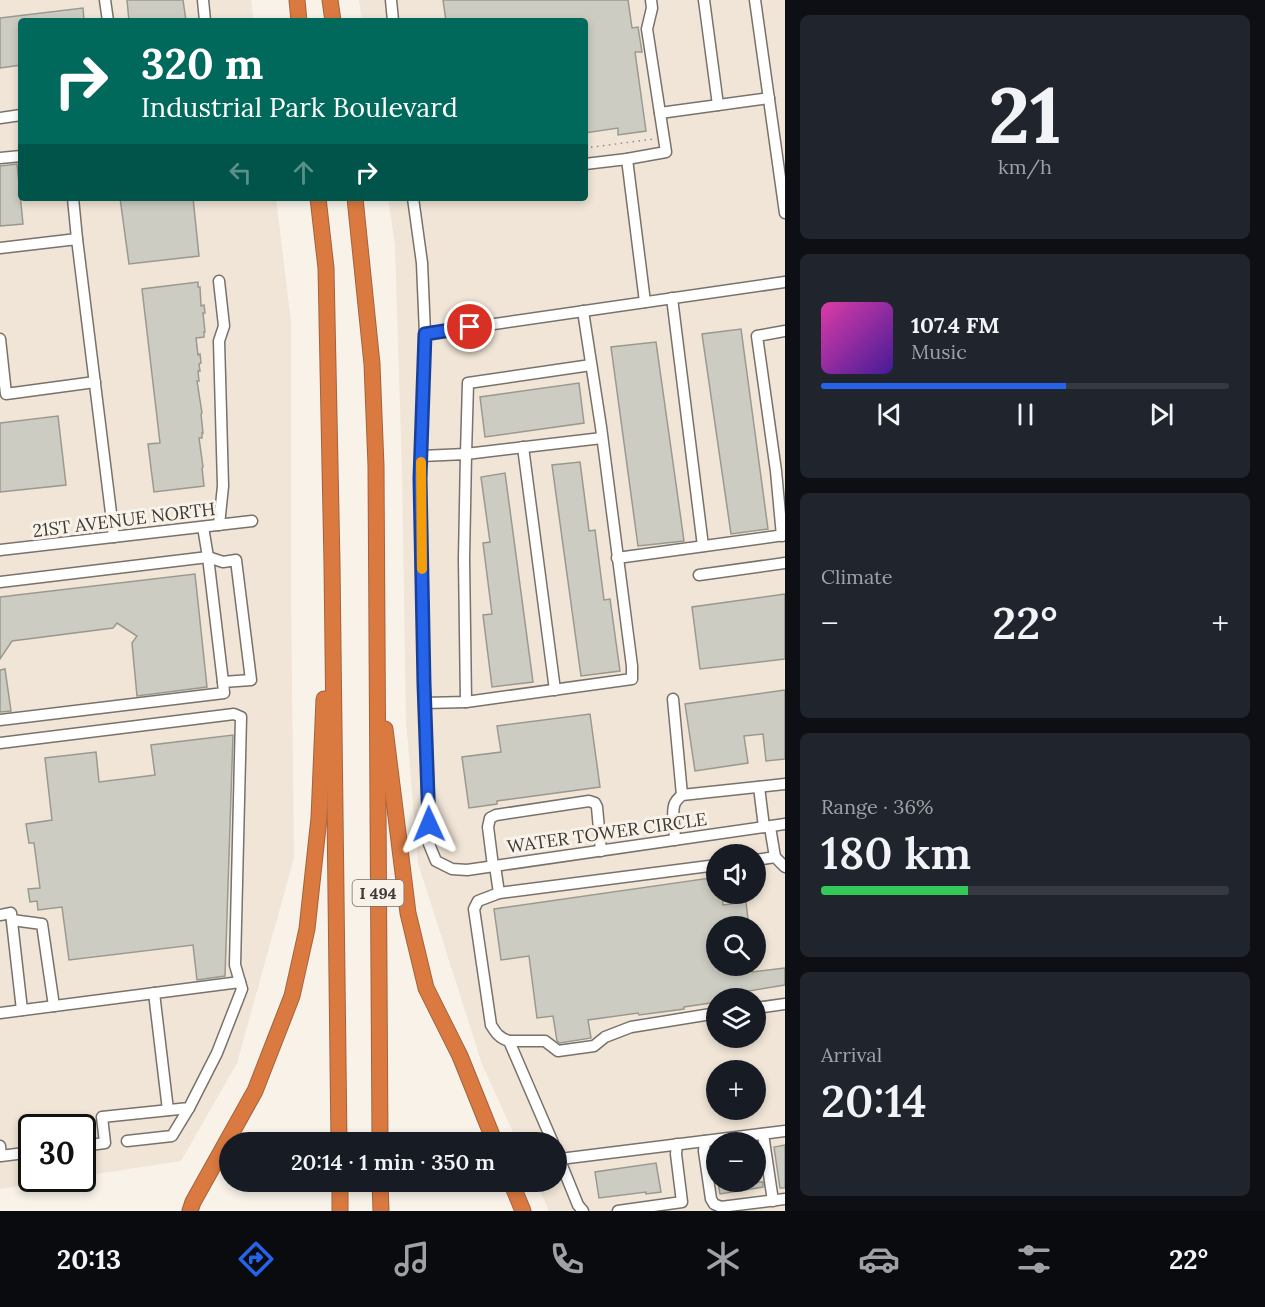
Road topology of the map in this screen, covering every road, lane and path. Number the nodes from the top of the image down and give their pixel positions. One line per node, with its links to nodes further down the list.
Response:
1 (105, 0): 9 (street)
2 (203, 0): 10 (street)
3 (297, 0): 11 (highway)
4 (330, 0): 12 (highway)
5 (391, 0): 13 (street)
6 (651, 0): 16 (street)
7 (704, 0): 15 (street)
8 (755, 0): 14 (street)
9 (108, 18)
10 (205, 18)
11 (299, 18)
12 (333, 18)
13 (393, 18)
14 (769, 98): 15 (street); 29 (street)
15 (718, 105): 16 (street)
16 (660, 113): 19 (street)
17 (18, 115): 18 (street)
18 (0, 117)
19 (664, 138): 20 (path); 23 (street)
20 (588, 148)
21 (18, 156): 22 (street)
22 (0, 158)
23 (627, 159): 24 (street); 35 (street)
24 (588, 164)
25 (73, 201): 30 (street)
26 (318, 201): 59 (highway, I 494)
27 (355, 201): 58 (highway, I 494)
28 (413, 201): 38 (street)
29 (785, 213)
30 (77, 239): 31 (street); 41 (street)
31 (0, 248)
32 (219, 281): 47 (street)
33 (785, 282): 34 (street)
34 (672, 298): 35 (street); 51 (street)
35 (645, 302): 36 (street)
36 (583, 311): 38 (street); 40 (street)
37 (785, 331): 49 (street)
38 (425, 334): 45 (street)
39 (0, 339): 41 (street)
40 (591, 365): 42 (street); 44 (street)
41 (95, 382): 50 (street)
42 (602, 438): 43 (street); 54 (street)
43 (523, 447): 44 (street); 61 (street)
44 (466, 454): 45 (street); 63 (street)
45 (421, 456): 64 (street)
46 (252, 521): 47 (street, 21ST AVENUE NORTH)
47 (219, 525): 48 (street, 21ST AVENUE NORTH)
48 (203, 527): 50 (street, 21ST AVENUE NORTH); 53 (street)
49 (784, 536): 51 (street)
50 (114, 537): 52 (street, 21ST AVENUE NORTH)
51 (703, 546): 54 (street)
52 (0, 550)
53 (208, 557): 57 (street); 60 (street); 60 (street)
54 (617, 558): 61 (street)
55 (785, 564): 56 (street)
56 (699, 575)
57 (0, 582)
58 (377, 642): 95 (highway, I 494); 96 (highway)
59 (333, 667): 94 (highway, I 494); 113 (highway)
60 (223, 682): 65 (street)
61 (555, 690): 63 (street)
62 (673, 699): 69 (street)
63 (466, 702): 64 (street)
64 (425, 703): 76 (street, WATER TOWER CIRCLE)
65 (0, 720)
66 (0, 743): 82 (street)
67 (785, 784): 68 (street)
68 (759, 787): 69 (street); 71 (street)
69 (682, 795): 72 (street)
70 (785, 824): 71 (street, WATER TOWER CIRCLE)
71 (767, 827): 72 (street, WATER TOWER CIRCLE); 74 (street)
72 (675, 840): 73 (street, WATER TOWER CIRCLE)
73 (601, 851): 76 (street, WATER TOWER CIRCLE); 76 (street)
74 (775, 857): 75 (street); 78 (street)
75 (766, 858)
76 (494, 866): 79 (street)
77 (706, 866): 79 (street)
78 (785, 867)
79 (499, 893): 90 (street)
80 (0, 915): 81 (street)
81 (12, 920): 85 (street); 87 (street)
82 (240, 982): 83 (street); 91 (street)
83 (154, 993): 85 (street); 92 (street)
84 (785, 1004): 86 (street)
85 (54, 1006): 87 (street)
86 (766, 1007)
87 (22, 1010): 88 (street)
88 (0, 1012)
89 (706, 1015): 90 (street)
90 (509, 1041): 97 (street)
91 (189, 1108): 92 (street); 99 (street)
92 (168, 1110): 101 (street)
93 (785, 1131): 98 (street)
94 (339, 1132)
95 (380, 1132)
96 (490, 1132)
97 (548, 1132)
98 (766, 1134)
99 (127, 1141)
100 (705, 1141): 102 (street); 112 (street)
101 (96, 1144)
102 (677, 1144): 106 (street); 118 (street)
103 (0, 1146): 105 (street)
104 (766, 1149): 112 (street)
105 (18, 1154)
106 (567, 1154)
107 (567, 1178): 117 (street)
108 (340, 1192): 114 (highway)
109 (380, 1192): 115 (highway)
110 (516, 1192): 116 (highway)
111 (785, 1199): 112 (street)
112 (773, 1200)
113 (190, 1211)
114 (340, 1211)
115 (381, 1211)
116 (524, 1211)
117 (583, 1211)
118 (618, 1211)

